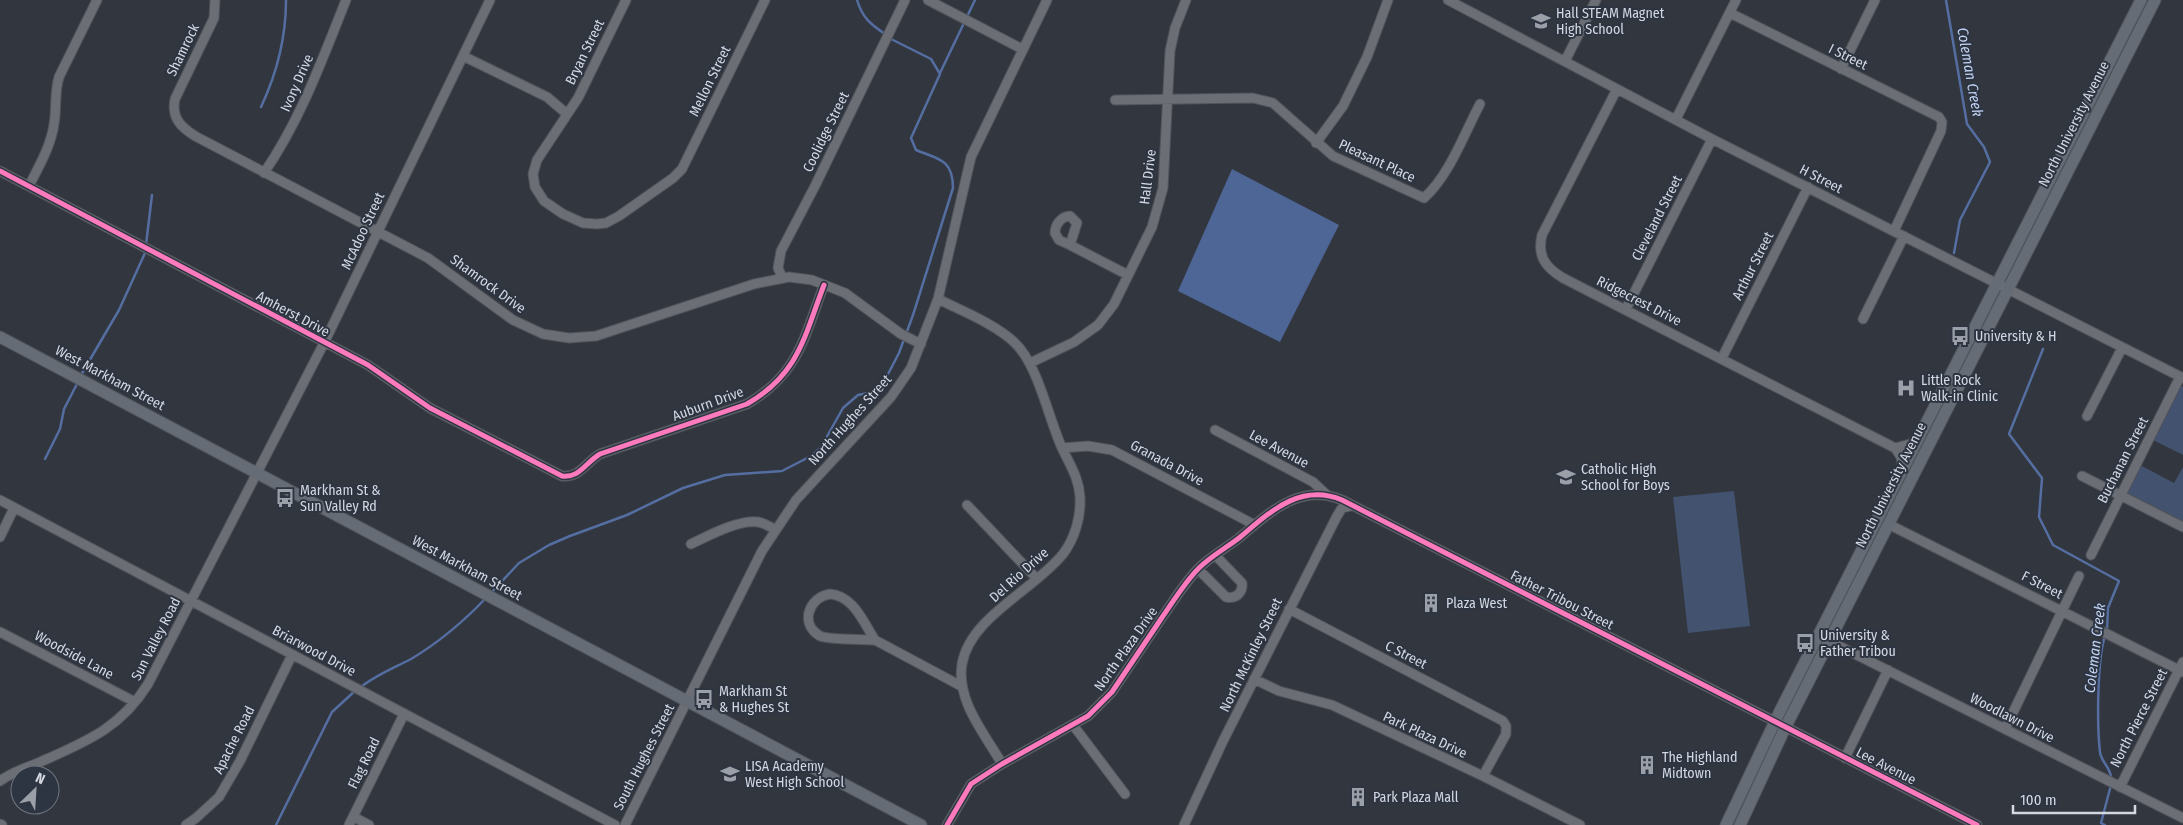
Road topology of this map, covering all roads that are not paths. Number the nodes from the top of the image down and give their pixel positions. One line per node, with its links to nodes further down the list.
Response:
1 (97, 0): 35 (street)
2 (215, 0): 27 (street, Shamrock)
3 (346, 0): 33 (street, Ivory Drive)
4 (490, 0): 20 (street, McAdoo Street)
5 (626, 0): 28 (street, Bryan Street)
6 (765, 0): 34 (street, Mellon Street)
7 (905, 0): 42 (street, Coolidge Street)
8 (928, 0): 19 (street)
9 (1047, 0): 19 (street, North Hughes Street)
10 (1186, 0): 24 (street, Hall Drive)
11 (1388, 0): 31 (street)
12 (1448, 0): 21 (street, H Street)
13 (1596, 0): 21 (street)
14 (1736, 0): 18 (street)
15 (1875, 0): 22 (street)
16 (2141, 0): 43 (main road, North University Avenue)
17 (2155, 0): 45 (main road, North University Avenue)
18 (1730, 13): 22 (street, I Street); 29 (street)
19 (1022, 49): 46 (street, North Hughes Street)
20 (463, 56): 28 (street); 38 (street, McAdoo Street)
21 (1565, 61): 23 (street, H Street)
22 (1841, 69): 37 (street, I Street)
23 (1617, 89): 29 (street, H Street); 47 (street, Ridgecrest Drive)
24 (1168, 98): 25 (street, Pleasant Place); 31 (street, Pleasant Place); 41 (street, Hall Drive)
25 (1115, 100)
26 (1480, 104): 31 (street, Pleasant Place)
27 (174, 112): 33 (street, Shamrock Drive)
28 (567, 114): 34 (street, Bryan Street)
29 (1676, 119): 30 (street, H Street)
30 (1712, 138): 36 (street, H Street); 47 (street, Cleveland Street)
31 (1316, 143)
32 (0, 171): 35 (street, Amherst Drive)
33 (264, 173): 38 (street, Shamrock Drive)
34 (678, 174)
35 (29, 186): 50 (street, Amherst Drive)
36 (1808, 187): 37 (street, H Street); 53 (street, Arthur Street)
37 (1894, 231): 39 (street, H Street)
38 (376, 233): 42 (street, Shamrock Drive); 50 (street, McAdoo Street)
39 (1904, 236): 43 (street, H Street); 48 (street)
40 (1070, 244): 41 (street)
41 (1128, 275): 54 (street, Hall Drive)
42 (782, 277): 44 (street, Shamrock Drive)
43 (1995, 284): 45 (street, H Street); 58 (main road, North University Avenue)
44 (824, 285): 51 (street, Shamrock Drive); 63 (street, Auburn Drive)
45 (2006, 290): 52 (street, H Street); 72 (main road, North University Avenue)
46 (938, 299): 51 (street, North Hughes Street); 54 (street, Del Rio Drive)
47 (1626, 309): 53 (street, Ridgecrest Drive)
48 (1863, 319)
49 (0, 336): 62 (main road, West Markham Street)
50 (324, 343): 62 (street, McAdoo Street); 63 (street, Amherst Drive)
51 (921, 344): 74 (street, North Hughes Street)
52 (2122, 348): 55 (street, H Street); 56 (street)
53 (1722, 358): 60 (street, Ridgecrest Drive)
54 (1030, 363): 59 (street, Del Rio Drive)
55 (2181, 378): 66 (street, Buchanan Street)
56 (2087, 416)
57 (1215, 430): 65 (street, Lee Avenue)
58 (1919, 438): 60 (street); 61 (main road, North University Avenue)
59 (1062, 448): 71 (street, Granada Drive); 81 (street, Del Rio Drive)
60 (1895, 448): 61 (street)
61 (1904, 471): 97 (main road, North University Avenue)
62 (258, 473): 82 (street, Sun Valley Road); 93 (main road, West Markham Street)
63 (574, 476)
64 (2082, 476): 66 (street)
65 (1327, 495): 69 (street, Father Tribou Street); 71 (street, North Plaza Drive)
66 (2120, 496): 73 (street); 78 (street, Buchanan Street)
67 (0, 500): 70 (street, Briarwood Drive)
68 (967, 506): 81 (street)
69 (1352, 506): 83 (street, North McKinley Street); 97 (street, Father Tribou Street)
70 (14, 508): 75 (street); 82 (street, Briarwood Drive)
71 (1253, 524): 77 (street, North Plaza Drive)
72 (1888, 524): 84 (street, F Street); 87 (main road, North University Avenue)
73 (2183, 527)
74 (776, 530): 76 (street); 93 (street, North Hughes Street)
75 (0, 537)
76 (691, 544)
77 (1215, 555): 79 (street, North Plaza Drive); 79 (street)
78 (2091, 556)
79 (1198, 569): 96 (street, North Plaza Drive)
80 (2080, 576): 84 (street)
81 (1037, 579): 92 (street, Del Rio Drive)
82 (191, 601): 88 (street, Briarwood Drive); 94 (street, Sun Valley Road)
83 (1289, 609): 91 (street, North McKinley Street); 101 (street, C Street)
84 (2062, 611): 89 (street, F Street); 98 (street)
85 (0, 632): 94 (street, Woodside Lane)
86 (875, 640): 86 (street); 92 (street)
87 (1829, 641): 90 (street, Woodlawn Drive); 97 (main road, North University Avenue)
88 (292, 655): 95 (street, Briarwood Drive); 107 (street, Apache Road)
89 (2182, 668): 103 (street, North Pierce Street)
90 (1888, 670): 98 (street, Woodlawn Drive); 99 (street)
91 (1254, 679): 101 (street, Park Plaza Drive); 113 (street, North McKinley Street)
92 (961, 686): 100 (street, Del Rio Drive)
93 (687, 701): 110 (street, South Hughes Street); 111 (main road, West Markham Street)
94 (135, 702): 102 (street, Sun Valley Road)
95 (404, 714): 106 (street, Flag Road); 109 (street, Briarwood Drive)
96 (1073, 725): 100 (street, North Plaza Drive); 104 (street)
97 (1780, 725): 99 (street, Lee Avenue); 115 (main road, North University Avenue); 116 (main road, North University Avenue)
98 (2005, 729): 103 (street, Woodlawn Drive)
99 (1845, 758): 117 (street, Lee Avenue)
100 (1002, 764): 112 (street, North Plaza Drive)
101 (1484, 776): 114 (street, Park Plaza Drive)
102 (0, 781)
103 (2118, 786): 105 (street, Woodlawn Drive)
104 (1125, 794)
105 (2183, 818)
106 (351, 821): 108 (street)
107 (186, 825)
108 (369, 825)
109 (615, 825)
110 (625, 825)
111 (921, 825)
112 (947, 825)
113 (1184, 825)
114 (1580, 825)
115 (1726, 825)
116 (1740, 825)
117 (1978, 825)

